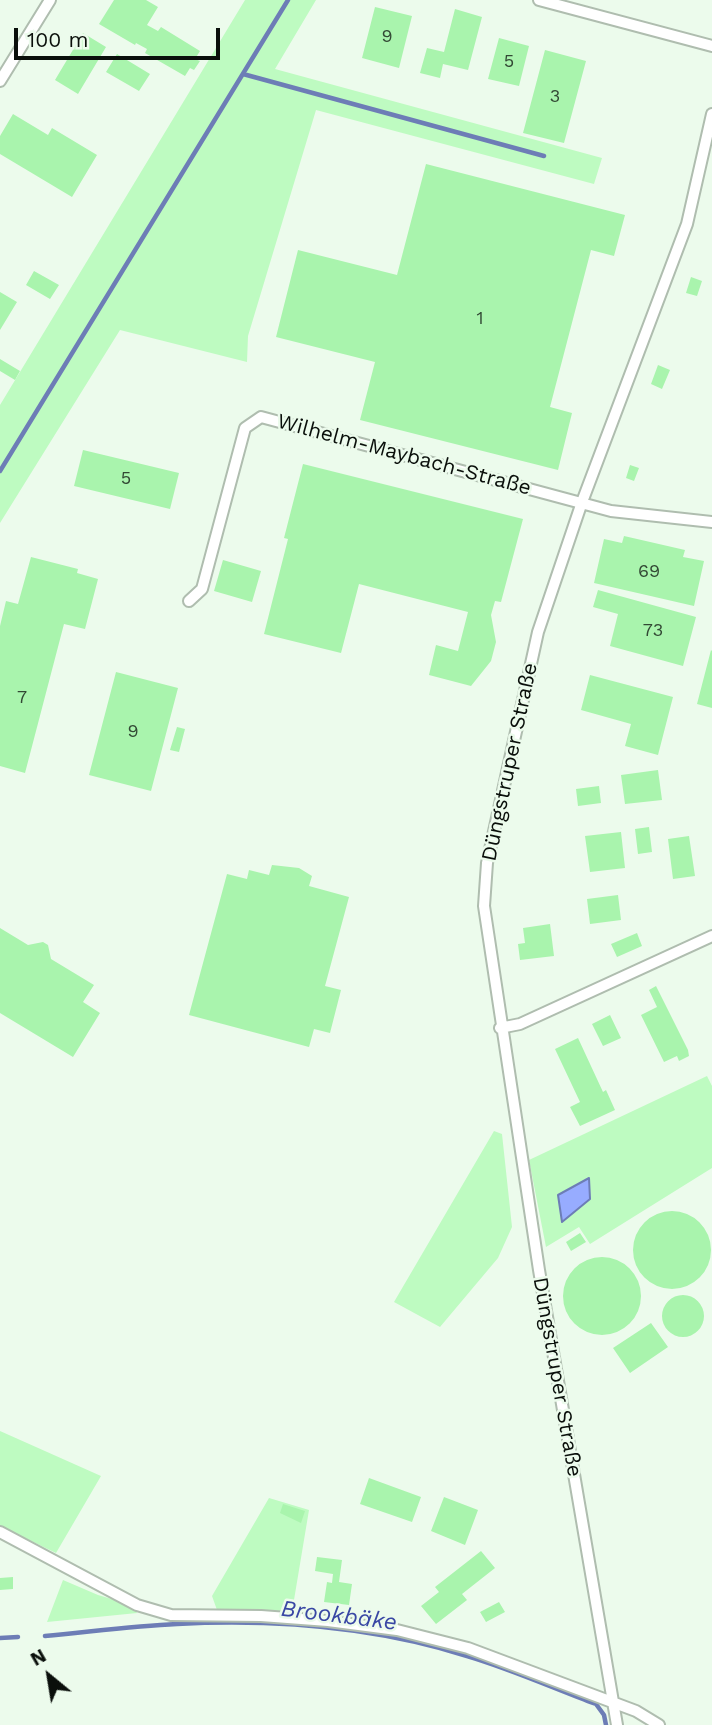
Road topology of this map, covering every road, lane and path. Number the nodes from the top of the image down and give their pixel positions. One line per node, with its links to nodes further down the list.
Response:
1 (50, 0): 4 (street)
2 (538, 0): 3 (street)
3 (712, 46)
4 (0, 82)
5 (712, 114): 6 (street, Düngstruper Straße)
6 (582, 502): 7 (street); 8 (street, Wilhelm-Maybach-Straße); 10 (street, Düngstruper Straße)
7 (712, 522)
8 (189, 601)
9 (712, 936): 10 (street)
10 (500, 1028): 12 (street, Düngstruper Straße)
11 (0, 1532): 12 (street)
12 (611, 1700): 13 (street, Düngstruper Straße); 14 (street)
13 (617, 1725)
14 (659, 1725)

